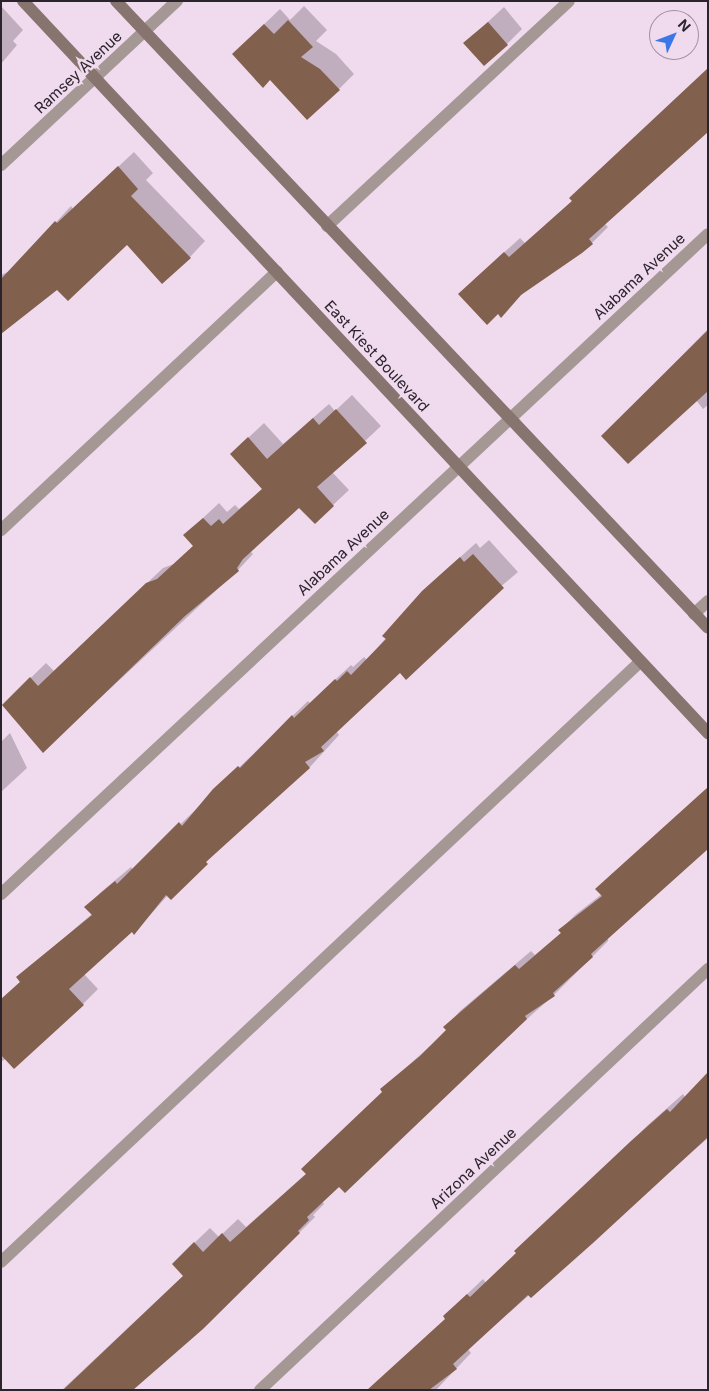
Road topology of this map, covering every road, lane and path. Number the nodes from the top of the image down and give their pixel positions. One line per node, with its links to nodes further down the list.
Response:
1 (23, 1): 6 (main road, East Kiest Boulevard)
2 (116, 1): 5 (main road)
3 (177, 1): 5 (street, Ramsey Avenue)
4 (568, 1): 8 (street)
5 (145, 32): 6 (street, Ramsey Avenue); 8 (main road)
6 (95, 78): 7 (street, Ramsey Avenue); 10 (main road, East Kiest Boulevard)
7 (1, 166)
8 (327, 226): 11 (main road)
9 (708, 234): 11 (street, Alabama Avenue)
10 (277, 272): 12 (main road, East Kiest Boulevard); 13 (street)
11 (509, 419): 12 (street, Alabama Avenue); 15 (main road)
12 (458, 466): 17 (main road, East Kiest Boulevard); 19 (street, Alabama Avenue)
13 (1, 530)
14 (708, 601): 15 (street)
15 (694, 614): 16 (main road)
16 (708, 628)
17 (640, 662): 18 (main road, East Kiest Boulevard); 21 (street)
18 (708, 733)
19 (1, 894)
20 (708, 969): 22 (street, Arizona Avenue)
21 (1, 1262)
22 (260, 1390)

